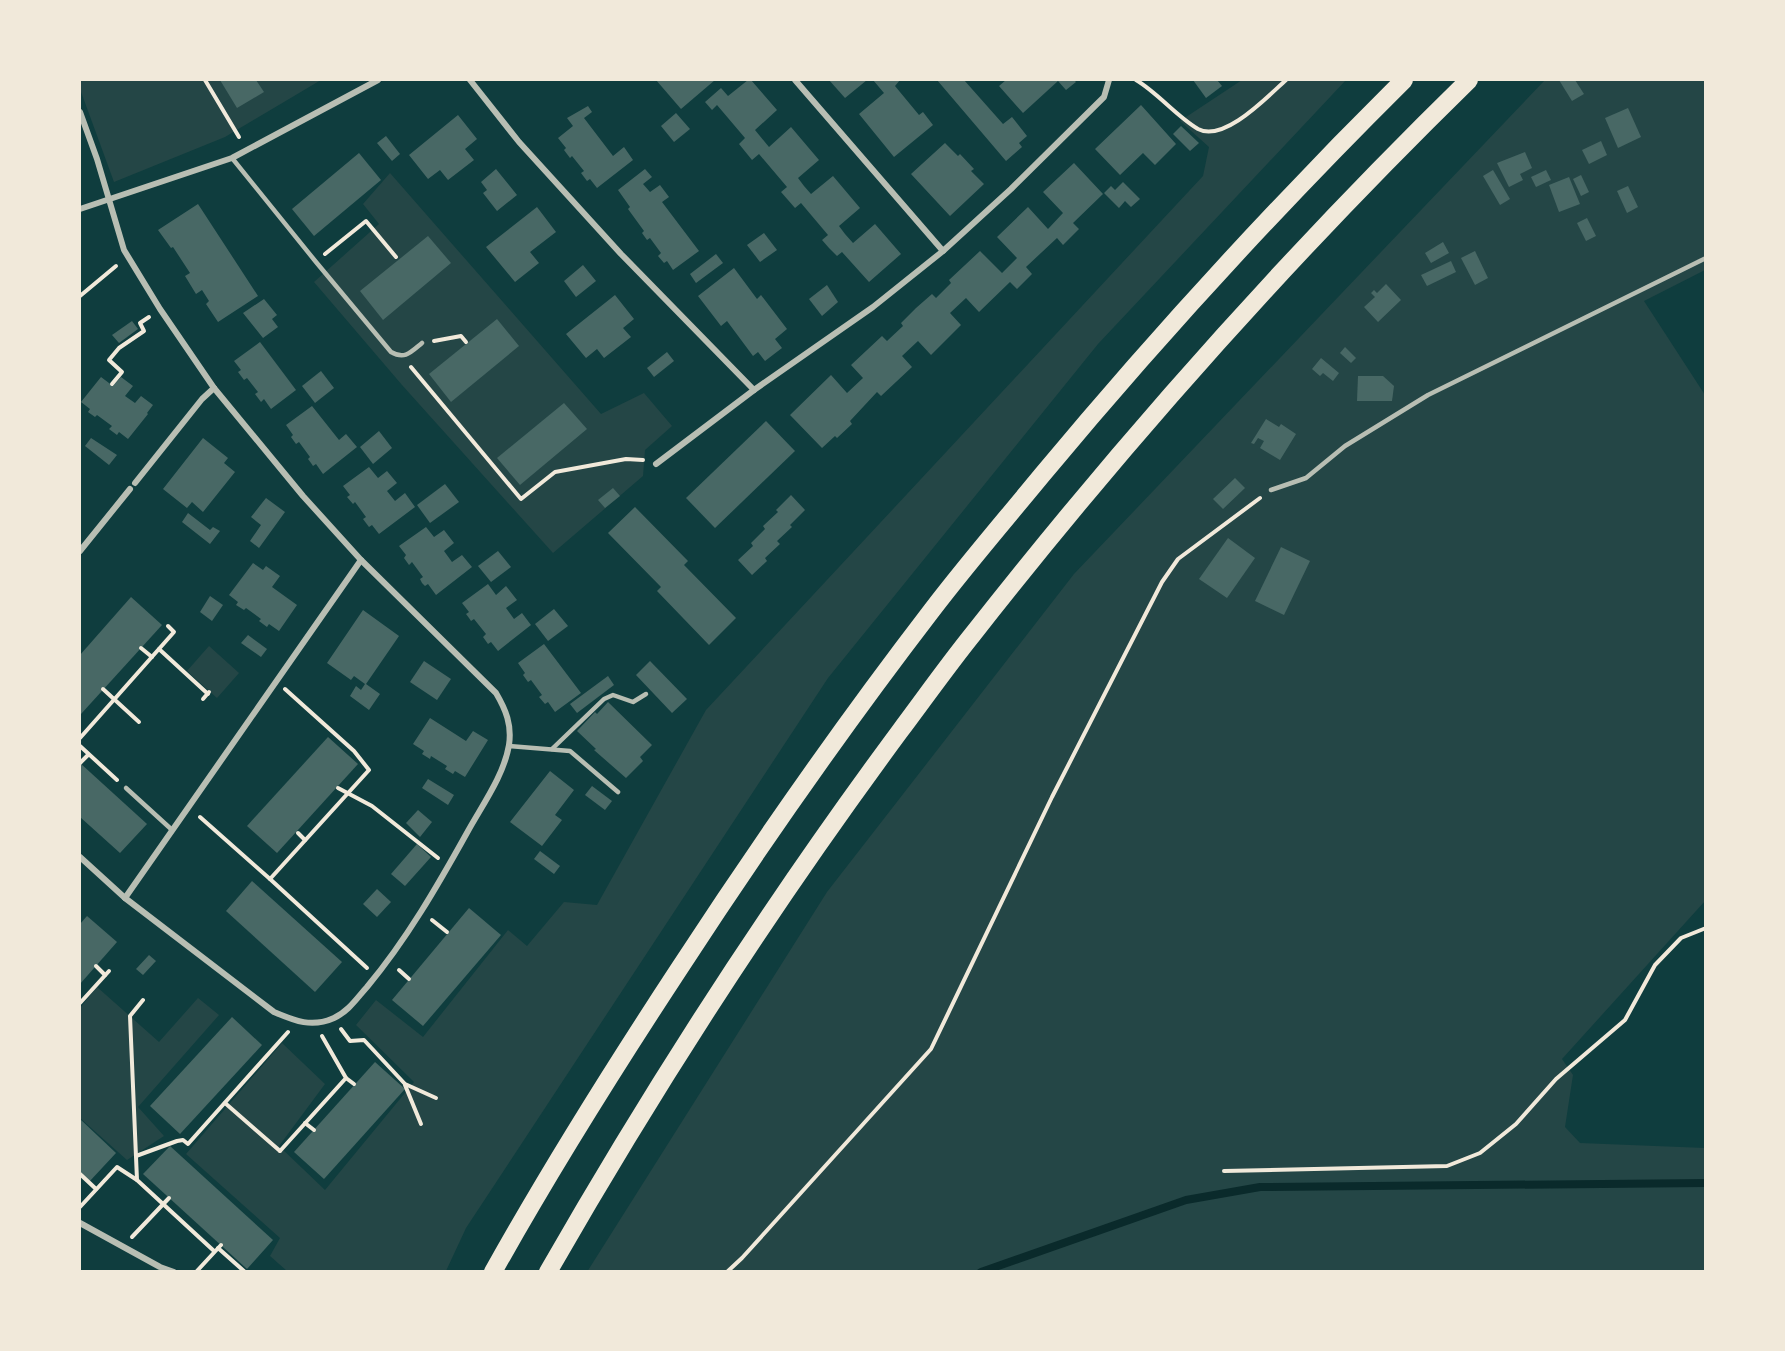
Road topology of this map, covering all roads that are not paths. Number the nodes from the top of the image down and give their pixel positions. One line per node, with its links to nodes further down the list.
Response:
1 (378, 80): 8 (street)
2 (470, 80): 15 (street)
3 (795, 80): 11 (street)
4 (1109, 80): 11 (street)
5 (1404, 80): 32 (highway)
6 (1469, 80): 33 (highway)
7 (80, 112): 9 (street)
8 (232, 158): 9 (street); 13 (lane)
9 (109, 200): 10 (street); 14 (street)
10 (80, 209)
11 (943, 251): 15 (street)
12 (1706, 258): 19 (lane)
13 (422, 343)
14 (214, 388): 17 (street); 21 (street)
15 (754, 390): 16 (street)
16 (656, 464)
17 (135, 483)
18 (130, 489): 20 (street)
19 (1271, 490)
20 (80, 550)
21 (361, 560): 23 (street); 27 (street)
22 (646, 694): 24 (lane)
23 (509, 746): 24 (lane); 29 (street)
24 (552, 749): 26 (lane)
25 (126, 788): 27 (lane)
26 (618, 792)
27 (171, 829): 29 (street)
28 (80, 857): 29 (street)
29 (125, 898)
30 (80, 1223): 31 (street)
31 (174, 1272)
32 (494, 1272)
33 (548, 1272)

